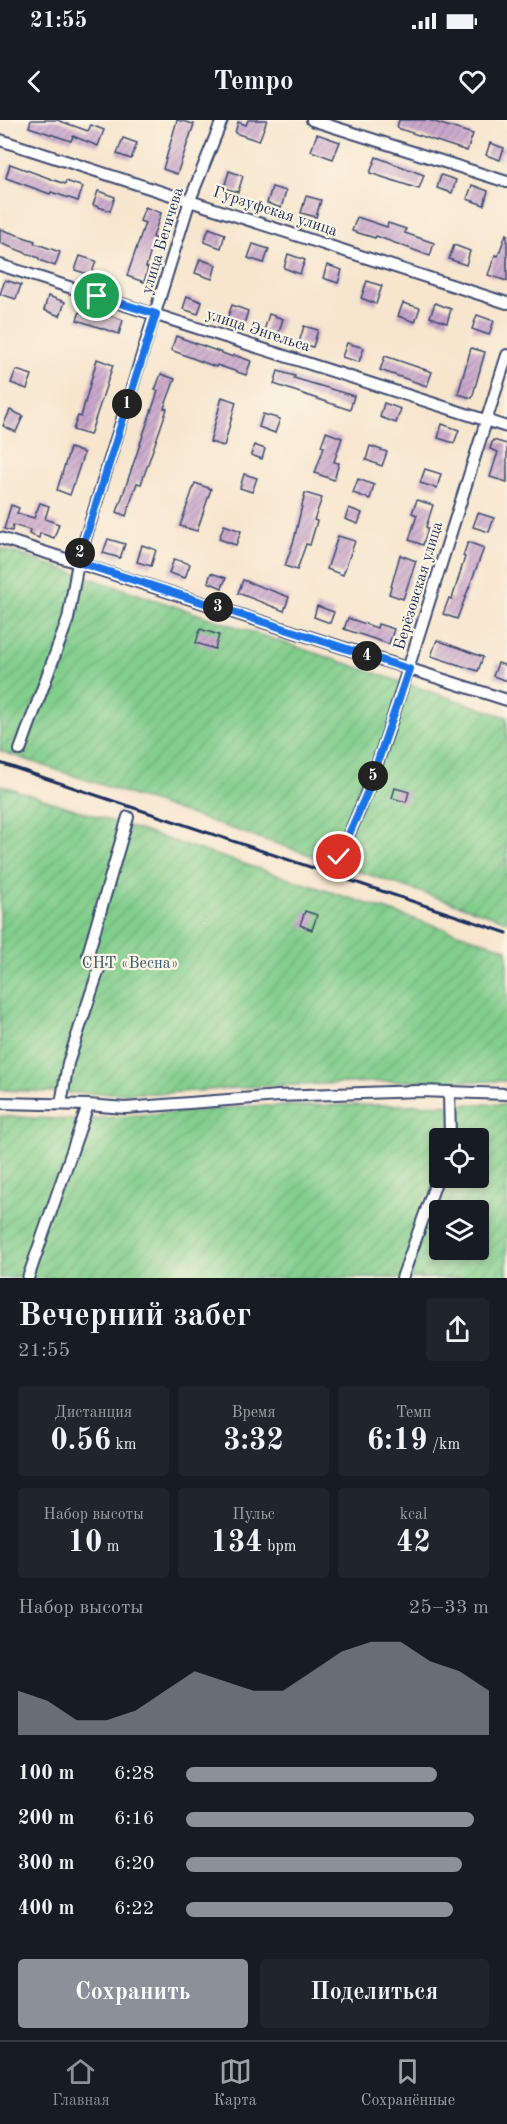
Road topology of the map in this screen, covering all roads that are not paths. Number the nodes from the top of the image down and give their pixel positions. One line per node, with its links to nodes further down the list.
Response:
1 (222, 120): 5 (street, улица Бегичева)
2 (312, 120): 4 (street)
3 (0, 140): 5 (street, Гурзуфская улица)
4 (507, 182)
5 (190, 200): 7 (street, Гурзуфская улица); 8 (street, улица Бегичева)
6 (0, 266): 8 (street, улица Энгельса)
7 (507, 303)
8 (156, 314): 10 (street, улица Энгельса); 13 (street, улица Бегичева)
9 (507, 355): 10 (street, Берёзовская улица)
10 (486, 420): 11 (street, улица Энгельса); 14 (street, Берёзовская улица)
11 (507, 427)
12 (0, 538): 13 (street)
13 (78, 562): 14 (street); 16 (street, улица Бегичева)
14 (409, 669): 15 (street); 18 (street, Берёзовская улица)
15 (507, 700)
16 (20, 750)
17 (128, 816): 22 (street)
18 (339, 857)
19 (449, 1092): 20 (street); 23 (street); 24 (street)
20 (507, 1094)
21 (0, 1104): 22 (street)
22 (61, 1104): 23 (street)
23 (88, 1105): 26 (street)
24 (450, 1128)
25 (434, 1188): 27 (street)
26 (28, 1278)
27 (402, 1278)

